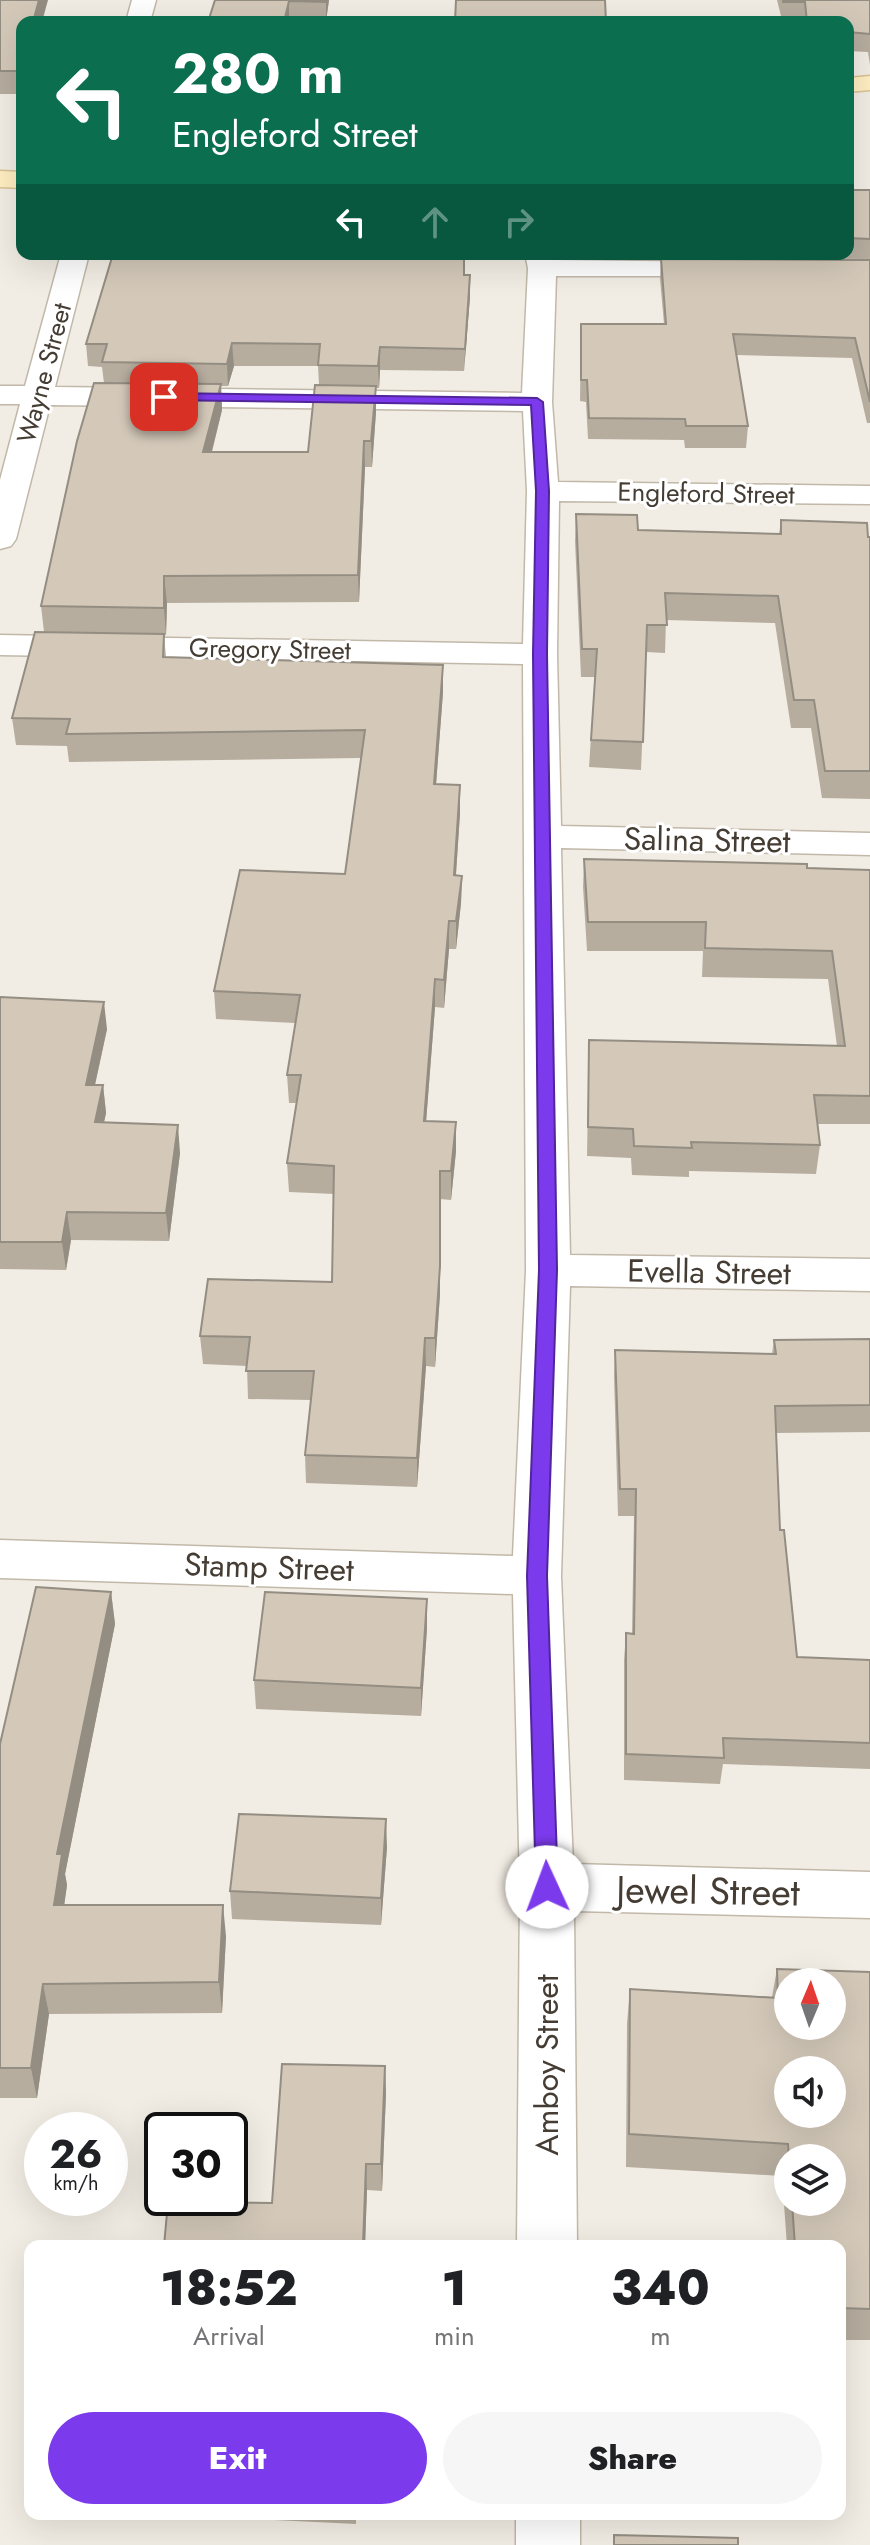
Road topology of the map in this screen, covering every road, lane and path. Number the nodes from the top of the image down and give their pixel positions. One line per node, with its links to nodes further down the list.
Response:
1 (73, 260): 5 (street, Wayne Street)
2 (541, 261): 3 (street); 6 (street, Amboy Street)
3 (745, 268)
4 (0, 395): 5 (street)
5 (39, 395): 6 (street); 9 (street, Wayne Street)
6 (537, 402): 7 (street, Amboy Street)
7 (543, 491): 8 (street, Engleford Street); 11 (street, Amboy Street)
8 (870, 495)
9 (0, 539)
10 (0, 645): 11 (street, Gregory Street)
11 (540, 654): 12 (street, Amboy Street)
12 (544, 837): 13 (street, Salina Street); 14 (street, Amboy Street)
13 (870, 844)
14 (548, 1270): 15 (street, Evella Street); 17 (street, Amboy Street)
15 (870, 1275)
16 (0, 1559): 17 (street, Stamp Street)
17 (537, 1576): 18 (street, Amboy Street)
18 (547, 1887): 19 (street, Jewel Street); 20 (street, Amboy Street)
19 (870, 1895)
20 (547, 2240)
21 (548, 2520): 22 (street)
22 (548, 2545)

